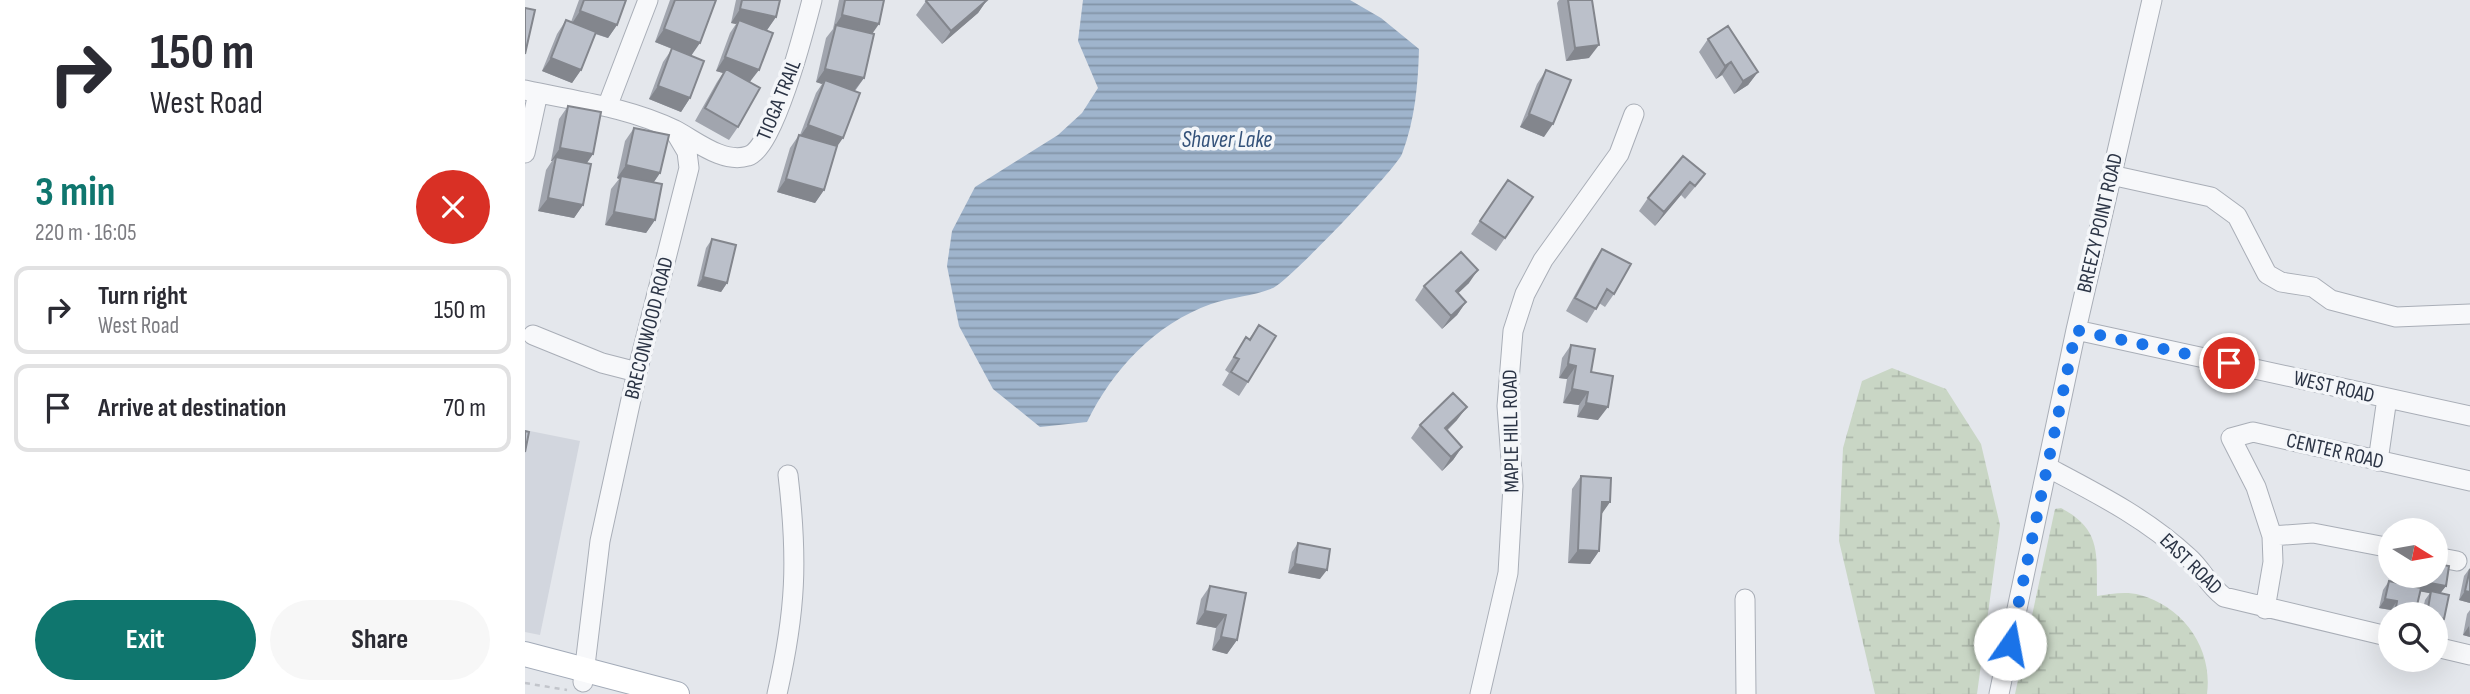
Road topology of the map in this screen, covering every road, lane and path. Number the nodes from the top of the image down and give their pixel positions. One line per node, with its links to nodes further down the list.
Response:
1 (648, 0): 5 (street)
2 (811, 0): 9 (street, TIOGA TRAIL)
3 (2152, 0): 11 (street, BREEZY POINT ROAD)
4 (532, 91): 5 (street); 8 (street)
5 (607, 107): 7 (street)
6 (1634, 114): 37 (street, MAPLE HILL ROAD)
7 (674, 130): 9 (street); 10 (street)
8 (525, 153)
9 (725, 157): 10 (street)
10 (689, 168): 15 (street, BRECONWOOD ROAD)
11 (2111, 175): 12 (street); 13 (street, BREEZY POINT ROAD)
12 (2470, 314)
13 (2076, 330): 16 (street, WEST ROAD); 19 (street, BREEZY POINT ROAD)
14 (533, 335): 15 (street)
15 (637, 372): 33 (street, BRECONWOOD ROAD)
16 (2387, 398): 17 (street, WEST ROAD); 18 (street)
17 (2470, 416)
18 (2378, 461): 21 (street, CENTER ROAD); 22 (street, CENTER ROAD)
19 (2047, 467): 27 (street, EAST ROAD); 39 (street, BREEZY POINT ROAD)
20 (788, 475): 36 (street)
21 (2470, 481)
22 (2272, 536): 23 (street); 27 (street)
23 (2378, 546)
24 (2448, 559): 25 (street)
25 (2457, 561)
26 (1745, 598): 38 (street)
27 (2265, 609): 28 (street, EAST ROAD)
28 (2378, 634)
29 (2448, 649): 31 (street)
30 (525, 654): 33 (main road)
31 (2470, 654)
32 (525, 672): 33 (main road)
33 (583, 681): 34 (path); 35 (main road)
34 (525, 683)
35 (675, 694)
36 (777, 694)
37 (1480, 694)
38 (1746, 694)
39 (1999, 694)

